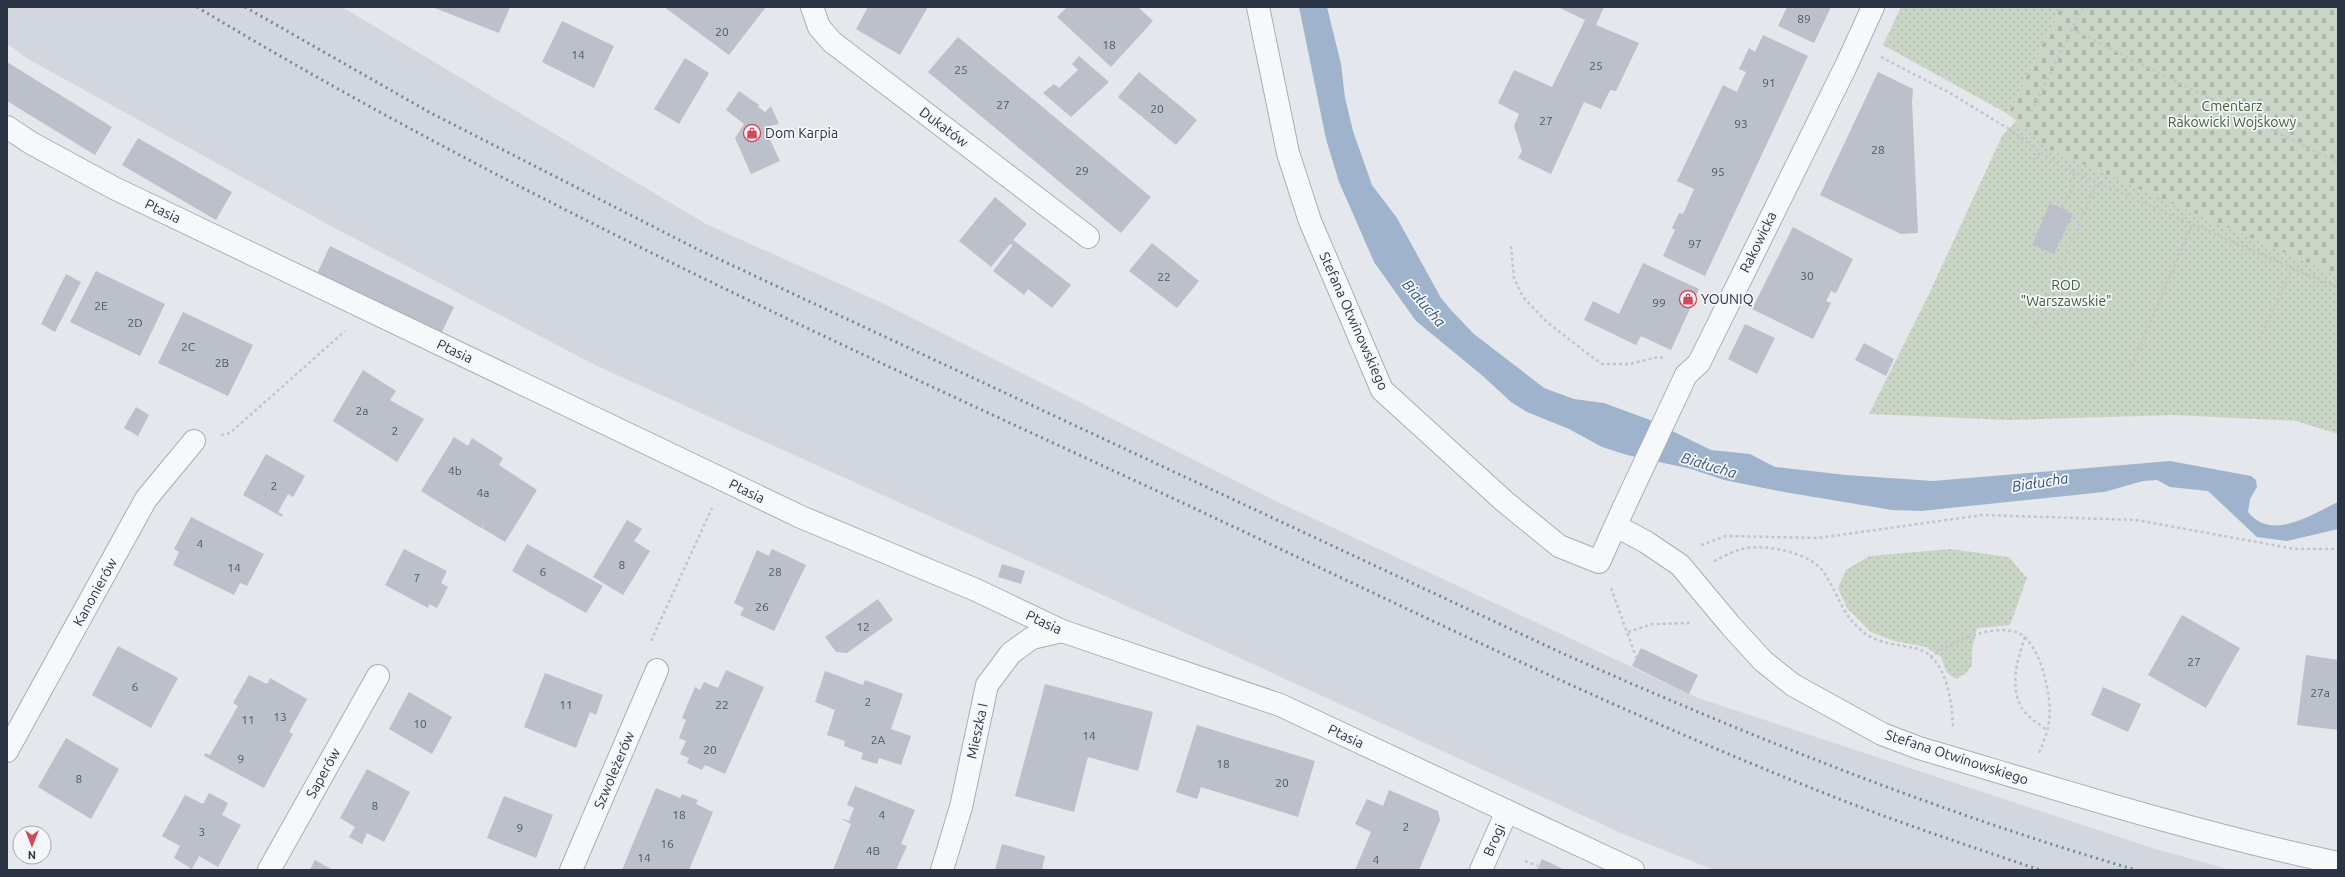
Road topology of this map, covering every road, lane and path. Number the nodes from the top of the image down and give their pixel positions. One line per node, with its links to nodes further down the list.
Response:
1 (812, 7): 16 (street, Dukatów)
2 (1258, 7): 30 (street, Stefana Otwinowskiego)
3 (1874, 7): 27 (street, Rakowicka)
4 (2083, 7): 5 (path)
5 (2072, 29): 7 (path); 11 (path)
6 (1883, 58): 9 (path)
7 (2032, 112)
8 (7, 127): 20 (street, Ptasia)
9 (2040, 153): 10 (path); 12 (path)
10 (2034, 160)
11 (2338, 163)
12 (2075, 172): 13 (path); 14 (path)
13 (2097, 183): 15 (path); 21 (path)
14 (2062, 209)
15 (2192, 225): 18 (path); 24 (path)
16 (1088, 237)
17 (1511, 246): 23 (path)
18 (2292, 268): 19 (path); 22 (path)
19 (2338, 288)
20 (365, 308): 25 (path); 26 (street, Ptasia)
21 (2033, 330)
22 (2259, 340)
23 (1658, 356)
24 (2129, 372)
25 (194, 441): 41 (street, Kanonierów)
26 (725, 480): 33 (street, Ptasia); 38 (path)
27 (1620, 516): 29 (street, Stefana Otwinowskiego); 30 (street, Rakowicka)
28 (2338, 549): 29 (path)
29 (1669, 557): 31 (street, Stefana Otwinowskiego)
30 (1599, 562): 34 (path)
31 (1689, 574): 32 (street, Stefana Otwinowskiego); 37 (path)
32 (1731, 626): 34 (path); 42 (street, Stefana Otwinowskiego)
33 (1062, 631): 44 (street, Ptasia); 50 (street, Mieszka I)
34 (1628, 632): 36 (path)
35 (2025, 637): 37 (path); 40 (path); 40 (path)
36 (1636, 657)
37 (1930, 657): 42 (path)
38 (657, 670): 49 (street, Szwoleżerów)
39 (378, 676): 48 (street, Saperów)
40 (2047, 730): 43 (path)
41 (7, 751)
42 (1950, 757): 43 (street, Stefana Otwinowskiego)
43 (2028, 779): 46 (street, Stefana Otwinowskiego)
44 (1507, 811): 51 (street, Brogi); 52 (street, Ptasia)
45 (1525, 861): 47 (path)
46 (2338, 863)
47 (1538, 866)
48 (269, 870)
49 (571, 870)
50 (942, 870)
51 (1480, 870)
52 (1633, 870)

